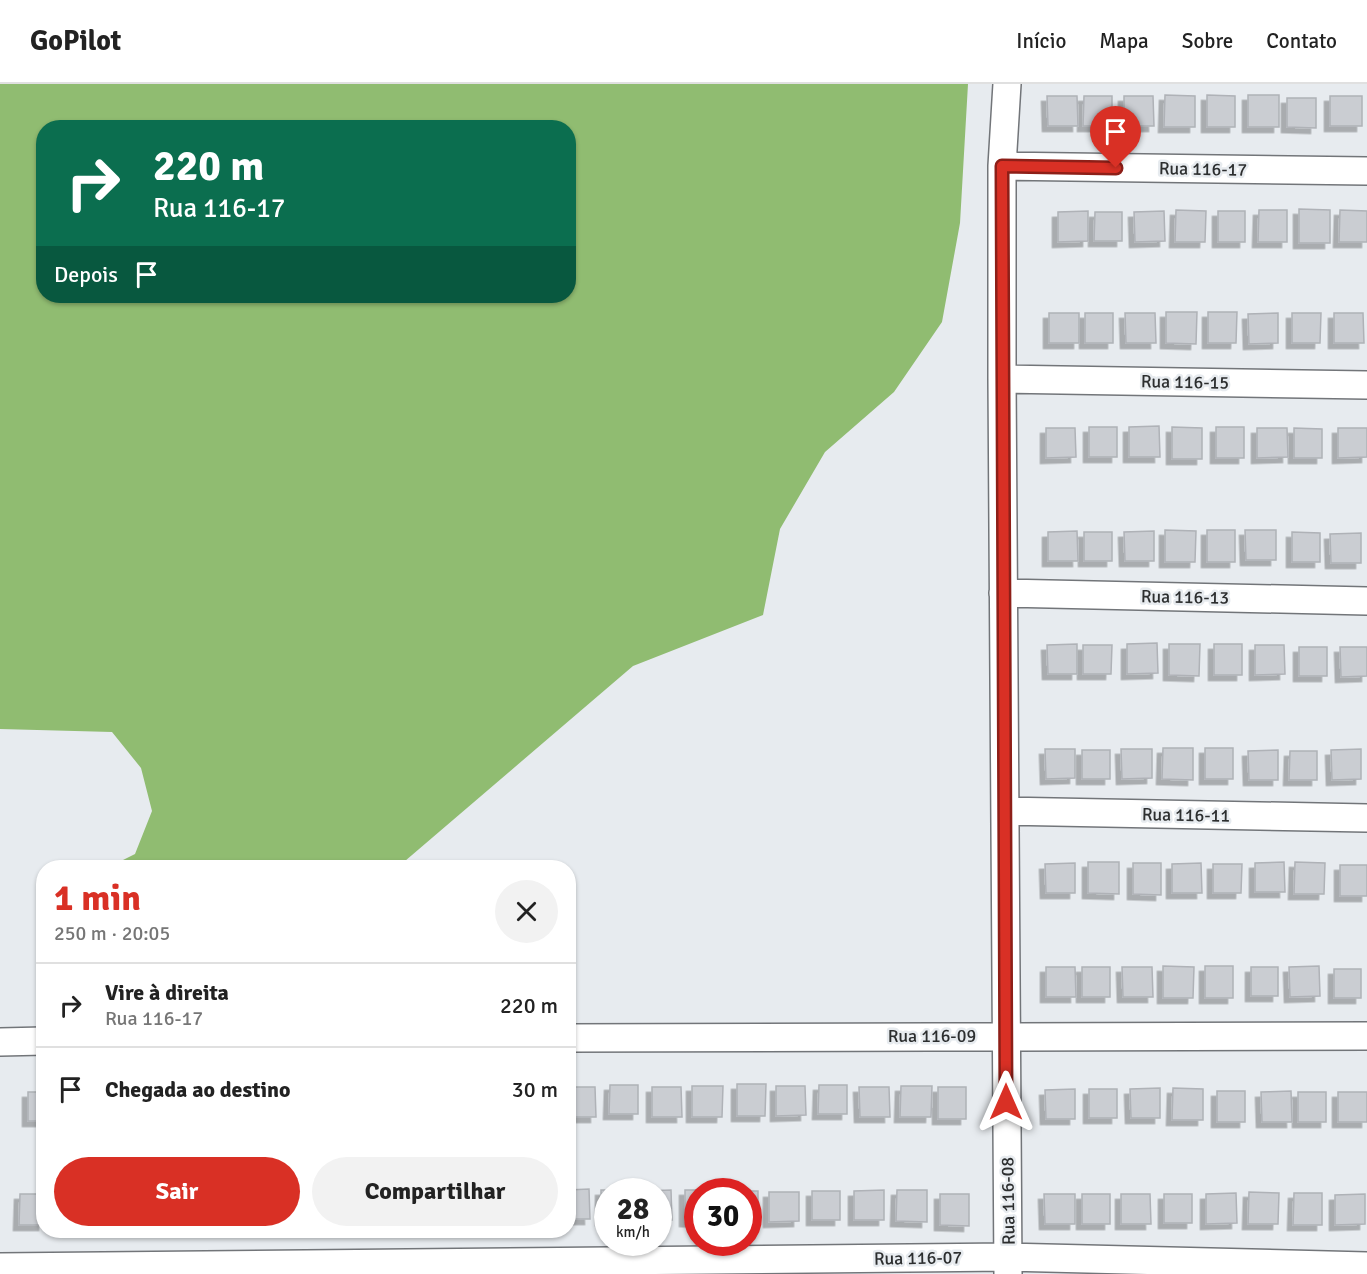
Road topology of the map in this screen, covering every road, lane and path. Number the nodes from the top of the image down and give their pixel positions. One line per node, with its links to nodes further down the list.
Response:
1 (1007, 84): 2 (street, Rua 116-08)
2 (1002, 166): 3 (street, Rua 116-17); 4 (street, Rua 116-08)
3 (1367, 171)
4 (1002, 379): 5 (street, Rua 116-15); 6 (street, Rua 116-08)
5 (1367, 385)
6 (1003, 593): 7 (street, Rua 116-13); 8 (street, Rua 116-08)
7 (1367, 601)
8 (1005, 811): 9 (street, Rua 116-11); 10 (street, Rua 116-08)
9 (1367, 818)
10 (1006, 1035): 11 (street, Rua 116-09); 12 (street, Rua 116-09); 15 (street, Rua 116-08)
11 (1367, 1036)
12 (576, 1038)
13 (36, 1041): 14 (street)
14 (0, 1042)
15 (1008, 1265): 16 (street, Rua 116-07); 17 (street, Rua 116-07)
16 (1367, 1266)
17 (0, 1267)

